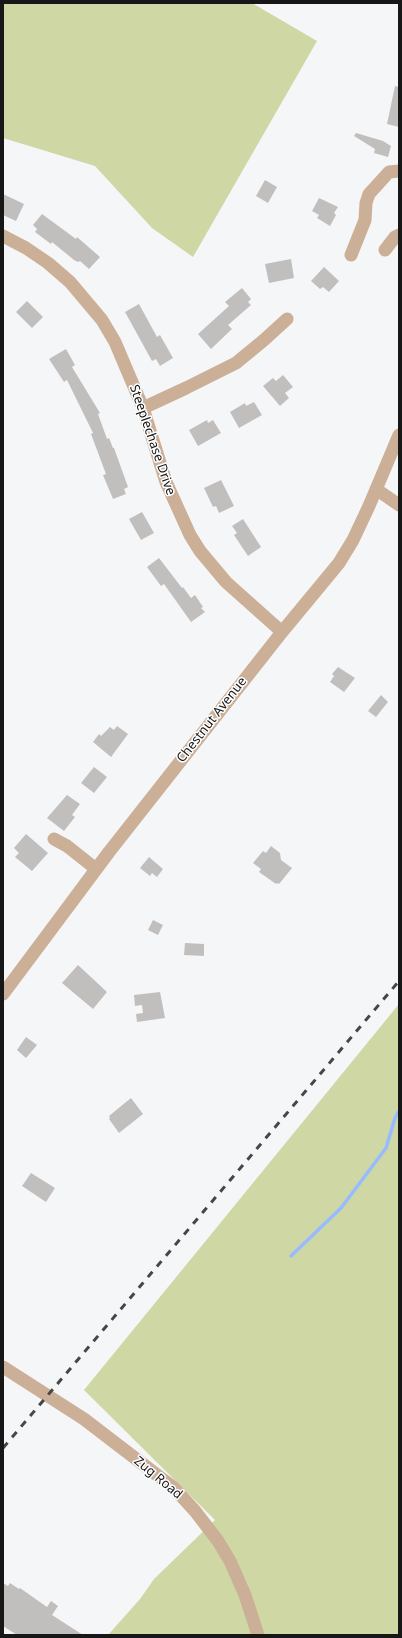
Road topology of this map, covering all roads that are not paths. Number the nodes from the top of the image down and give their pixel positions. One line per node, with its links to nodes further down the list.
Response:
1 (399, 171): 5 (street)
2 (399, 234): 4 (street)
3 (3, 236): 7 (street, Steeplechase Drive)
4 (385, 250)
5 (351, 255)
6 (287, 318): 7 (street)
7 (143, 408): 11 (street, Steeplechase Drive)
8 (399, 435): 9 (street, Chestnut Avenue)
9 (376, 489): 10 (street); 11 (street, Chestnut Avenue)
10 (399, 505)
11 (282, 632): 13 (street, Chestnut Avenue)
12 (54, 840): 13 (street)
13 (96, 869): 14 (street, Chestnut Avenue)
14 (3, 994)
15 (3, 1367): 16 (street, Zug Road)
16 (258, 1635)

